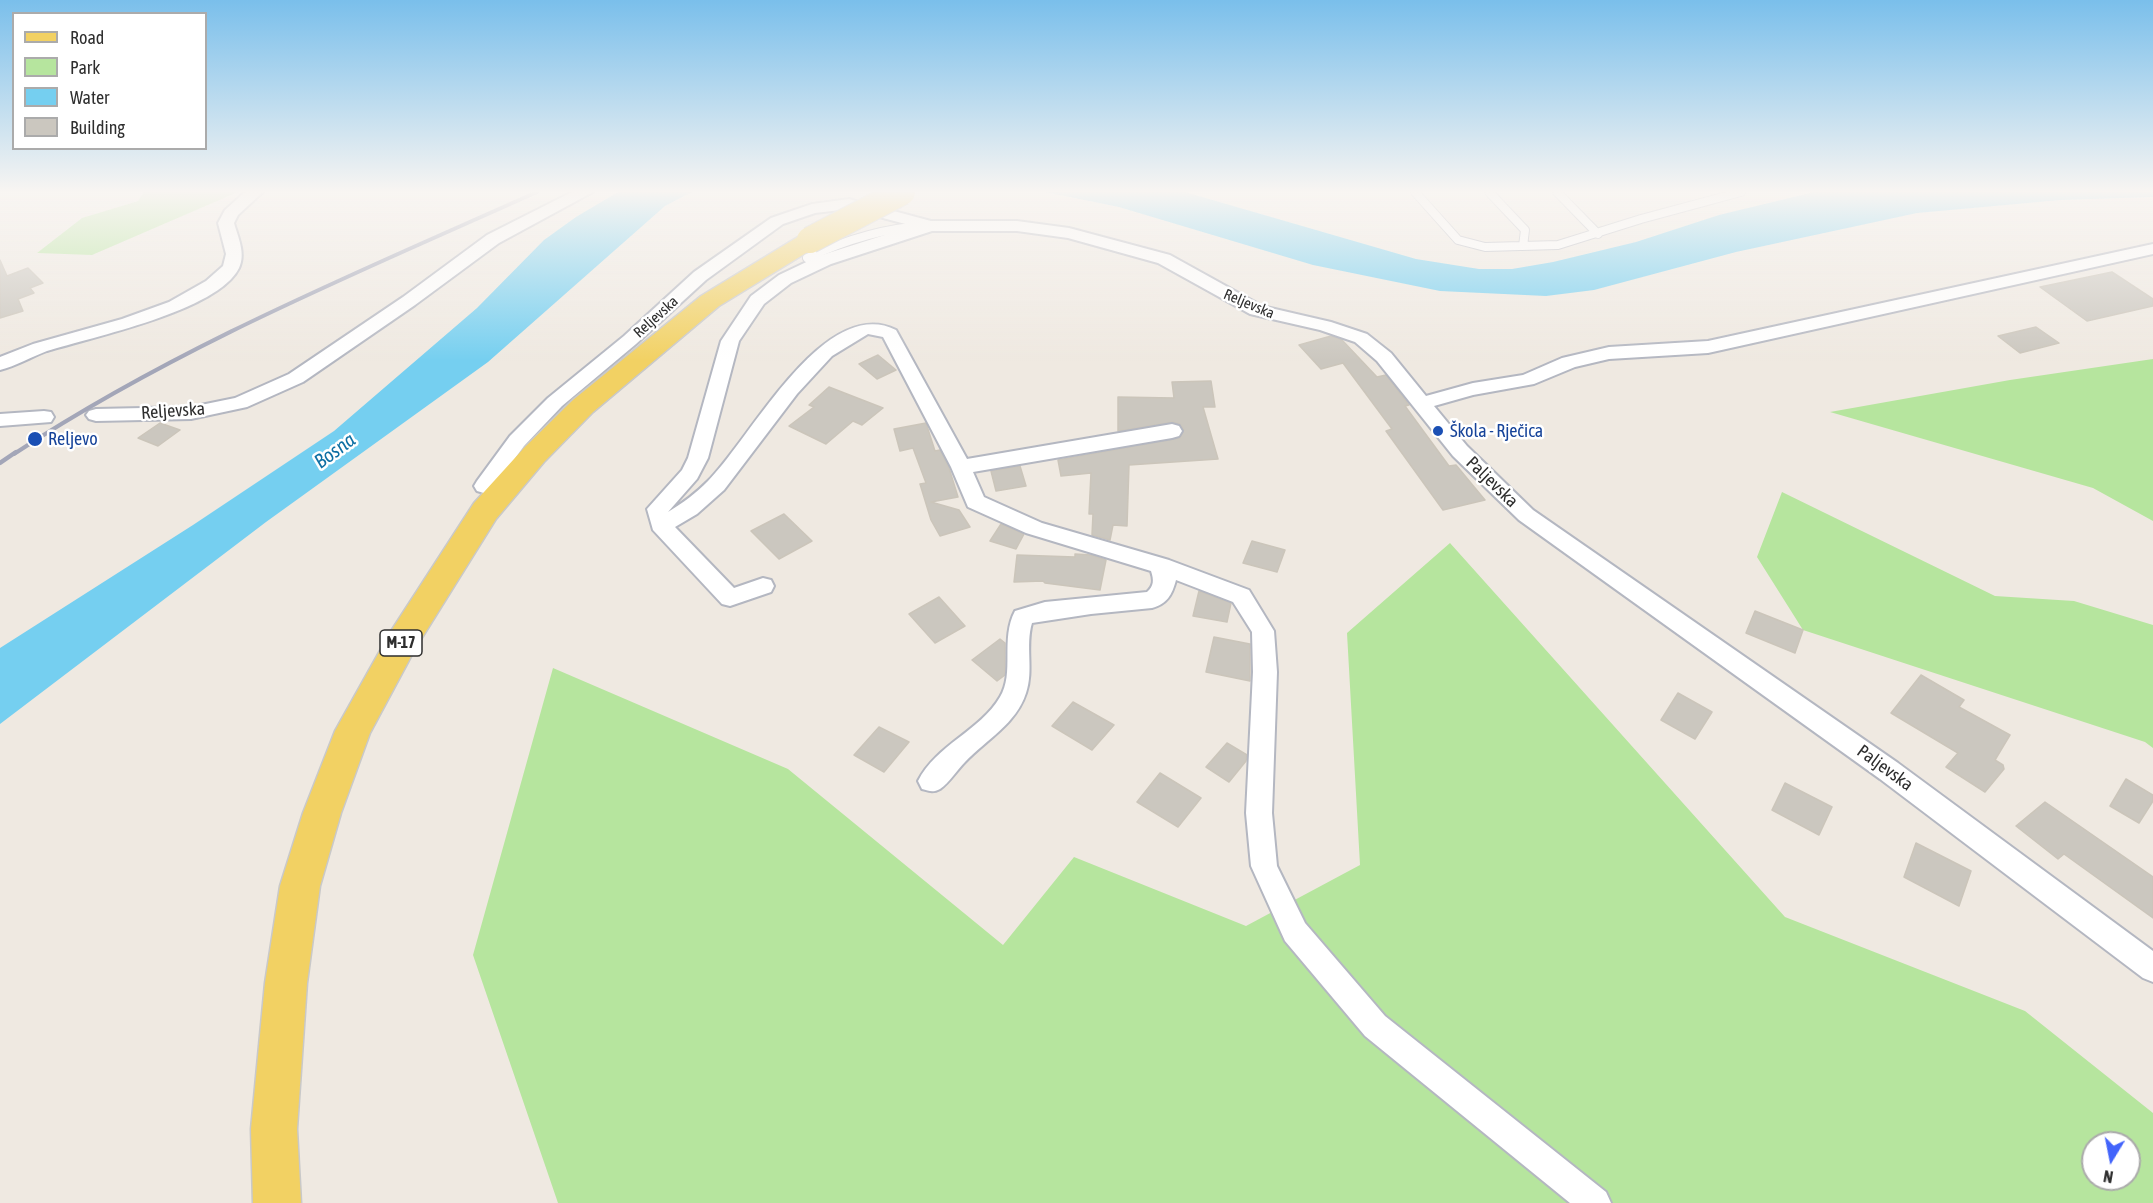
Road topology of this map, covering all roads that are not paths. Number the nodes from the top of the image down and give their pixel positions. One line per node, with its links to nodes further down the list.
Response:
1 (232, 248): 9 (street)
2 (481, 248): 11 (street, Reljevska)
3 (739, 248): 16 (street, Reljevska)
4 (812, 248): 7 (lane)
5 (862, 248): 17 (street)
6 (1123, 248): 10 (street, Reljevska)
7 (809, 249): 22 (main road, M-17)
8 (2153, 249): 10 (street)
9 (0, 364)
10 (1421, 403): 21 (street, Paljevska)
11 (96, 415)
12 (44, 417): 13 (street)
13 (0, 420)
14 (1172, 431): 15 (street)
15 (961, 467): 17 (street); 18 (street)
16 (484, 486)
17 (661, 525): 19 (street)
18 (1161, 566): 20 (street); 23 (street)
19 (763, 585)
20 (931, 782)
21 (2153, 968)
22 (277, 1203)
23 (1595, 1203)

